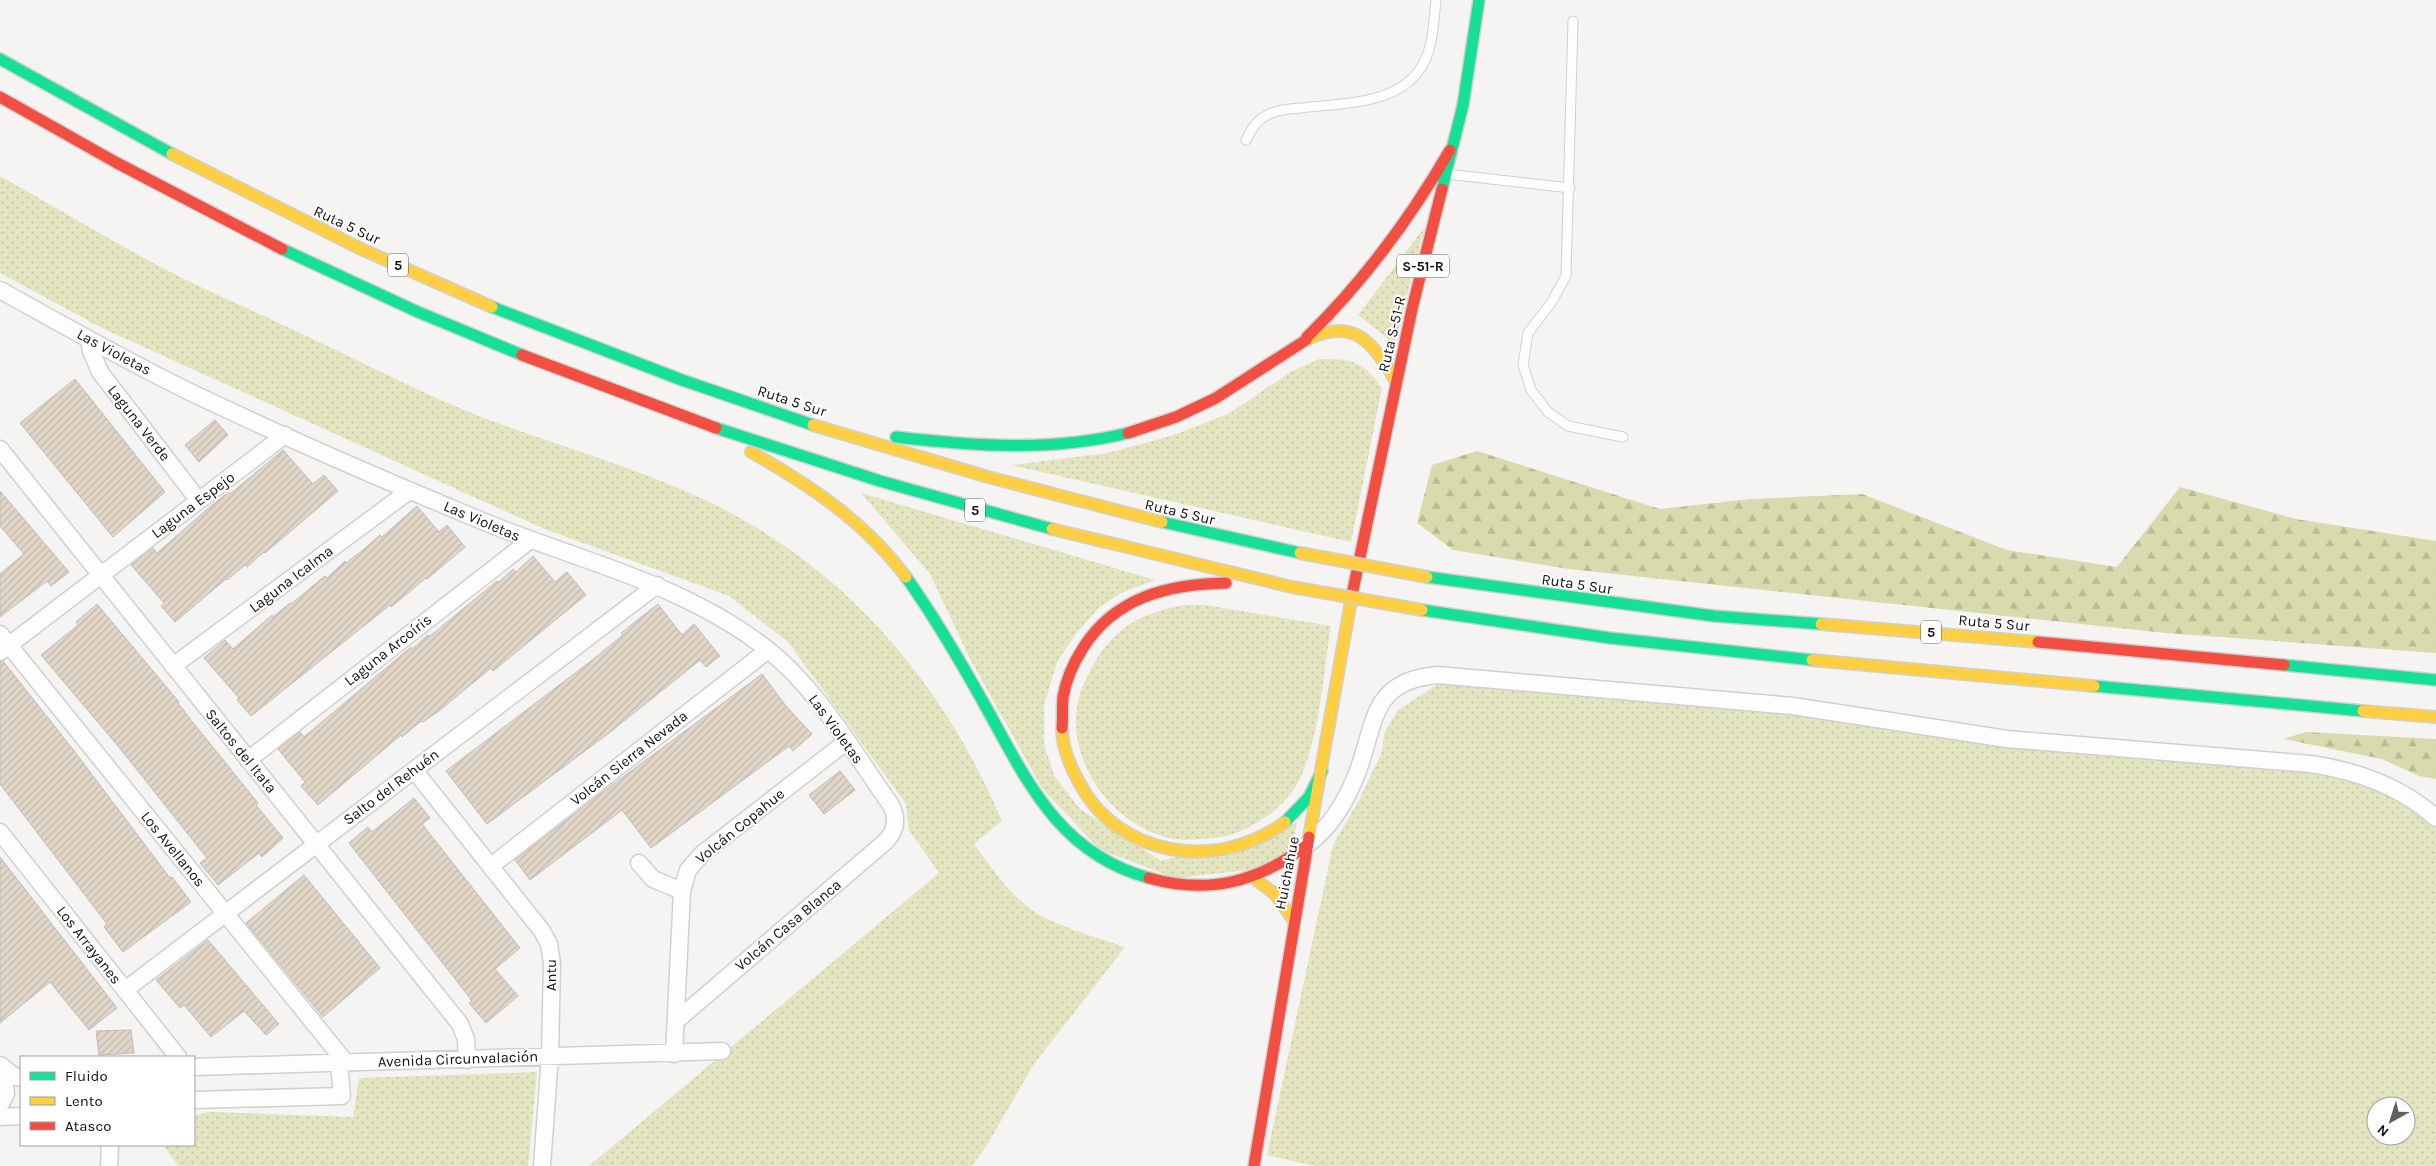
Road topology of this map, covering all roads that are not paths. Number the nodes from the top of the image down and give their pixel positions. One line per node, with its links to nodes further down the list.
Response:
1 (1436, 0): 6 (lane)
2 (1479, 0): 7 (main road, Ruta S-51-R / S-51-R)
3 (1573, 21): 9 (lane)
4 (0, 59): 15 (main road, Ruta 5 Sur / 5)
5 (0, 98): 14 (main road, 5)
6 (1246, 140)
7 (1450, 150): 8 (main road, Ruta S-51-R / S-51-R); 12 (main road)
8 (1444, 174): 9 (lane); 13 (main road, Ruta S-51-R / S-51-R)
9 (1570, 188): 17 (lane)
10 (0, 290): 11 (street, Las Violetas)
11 (89, 339): 16 (street, Las Violetas); 20 (street, Laguna Verde)
12 (1302, 342): 13 (main road); 15 (main road)
13 (1396, 381): 24 (main road, Ruta S-51-R / S-51-R)
14 (665, 410): 25 (main road, 5); 42 (main road)
15 (816, 425): 29 (main road, Ruta 5 Sur / 5, bridge)
16 (285, 435): 19 (street, Las Violetas); 20 (street, Laguna Espejo)
17 (1623, 436)
18 (0, 448): 22 (street, Saltos del Itata)
19 (409, 491): 21 (street, Las Violetas); 28 (street, Laguna Icalma)
20 (199, 501): 22 (street, Laguna Espejo)
21 (529, 541): 23 (street, Las Violetas); 32 (street, Laguna Arcoíris)
22 (100, 576): 26 (street, Laguna Espejo); 28 (street, Saltos del Itata)
23 (657, 585): 27 (street, Las Violetas); 33 (street, Salto del Rehuén)
24 (1354, 586): 34 (main road, Huichahue)
25 (1292, 587): 30 (main road, 5, bridge); 34 (main road)
26 (3, 644): 44 (street, Los Avellanos)
27 (768, 650): 31 (street, Las Violetas); 41 (street, Volcán Sierra Nevada)
28 (173, 666): 32 (street, Saltos del Itata)
29 (2436, 680)
30 (2436, 717)
31 (846, 742): 36 (street, Las Violetas); 43 (street, Volcán Copahue)
32 (248, 760): 38 (street, Saltos del Itata)
33 (414, 770): 38 (street, Salto del Rehuén); 41 (street, Antu)
34 (1322, 771): 39 (main road, Huichahue)
35 (2436, 818): 39 (street)
36 (895, 826): 47 (street, Volcán Casa Blanca)
37 (0, 832): 46 (street, Los Arrayanes)
38 (316, 844): 44 (street, Salto del Rehuén); 52 (street, Saltos del Itata)
39 (1308, 845): 42 (main road); 45 (main road, Huichahue)
40 (639, 863): 43 (street)
41 (491, 866): 51 (street, Antu)
42 (1254, 878): 45 (main road)
43 (682, 892): 47 (street, Volcán Copahue)
44 (225, 914): 46 (street, Salto del Rehuén); 53 (street, Los Avellanos)
45 (1294, 921): 64 (main road, Huichahue)
46 (125, 990): 50 (street, Los Arrayanes)
47 (676, 1021): 49 (street, Volcán Copahue)
48 (722, 1051): 49 (street, Avenida Circunvalación)
49 (674, 1054): 51 (street, Avenida Circunvalación)
50 (177, 1056)
51 (550, 1056): 52 (street, Avenida Circunvalación); 63 (street, Antu)
52 (467, 1060): 53 (street, Avenida Circunvalación)
53 (343, 1063): 55 (street, Avenida Circunvalación); 57 (street)
54 (2, 1066): 56 (street); 58 (street)
55 (195, 1067)
56 (20, 1078)
57 (195, 1100)
58 (0, 1105)
59 (20, 1116): 60 (street)
60 (0, 1117)
61 (110, 1146): 62 (street)
62 (109, 1166)
63 (542, 1166)
64 (1254, 1166)

